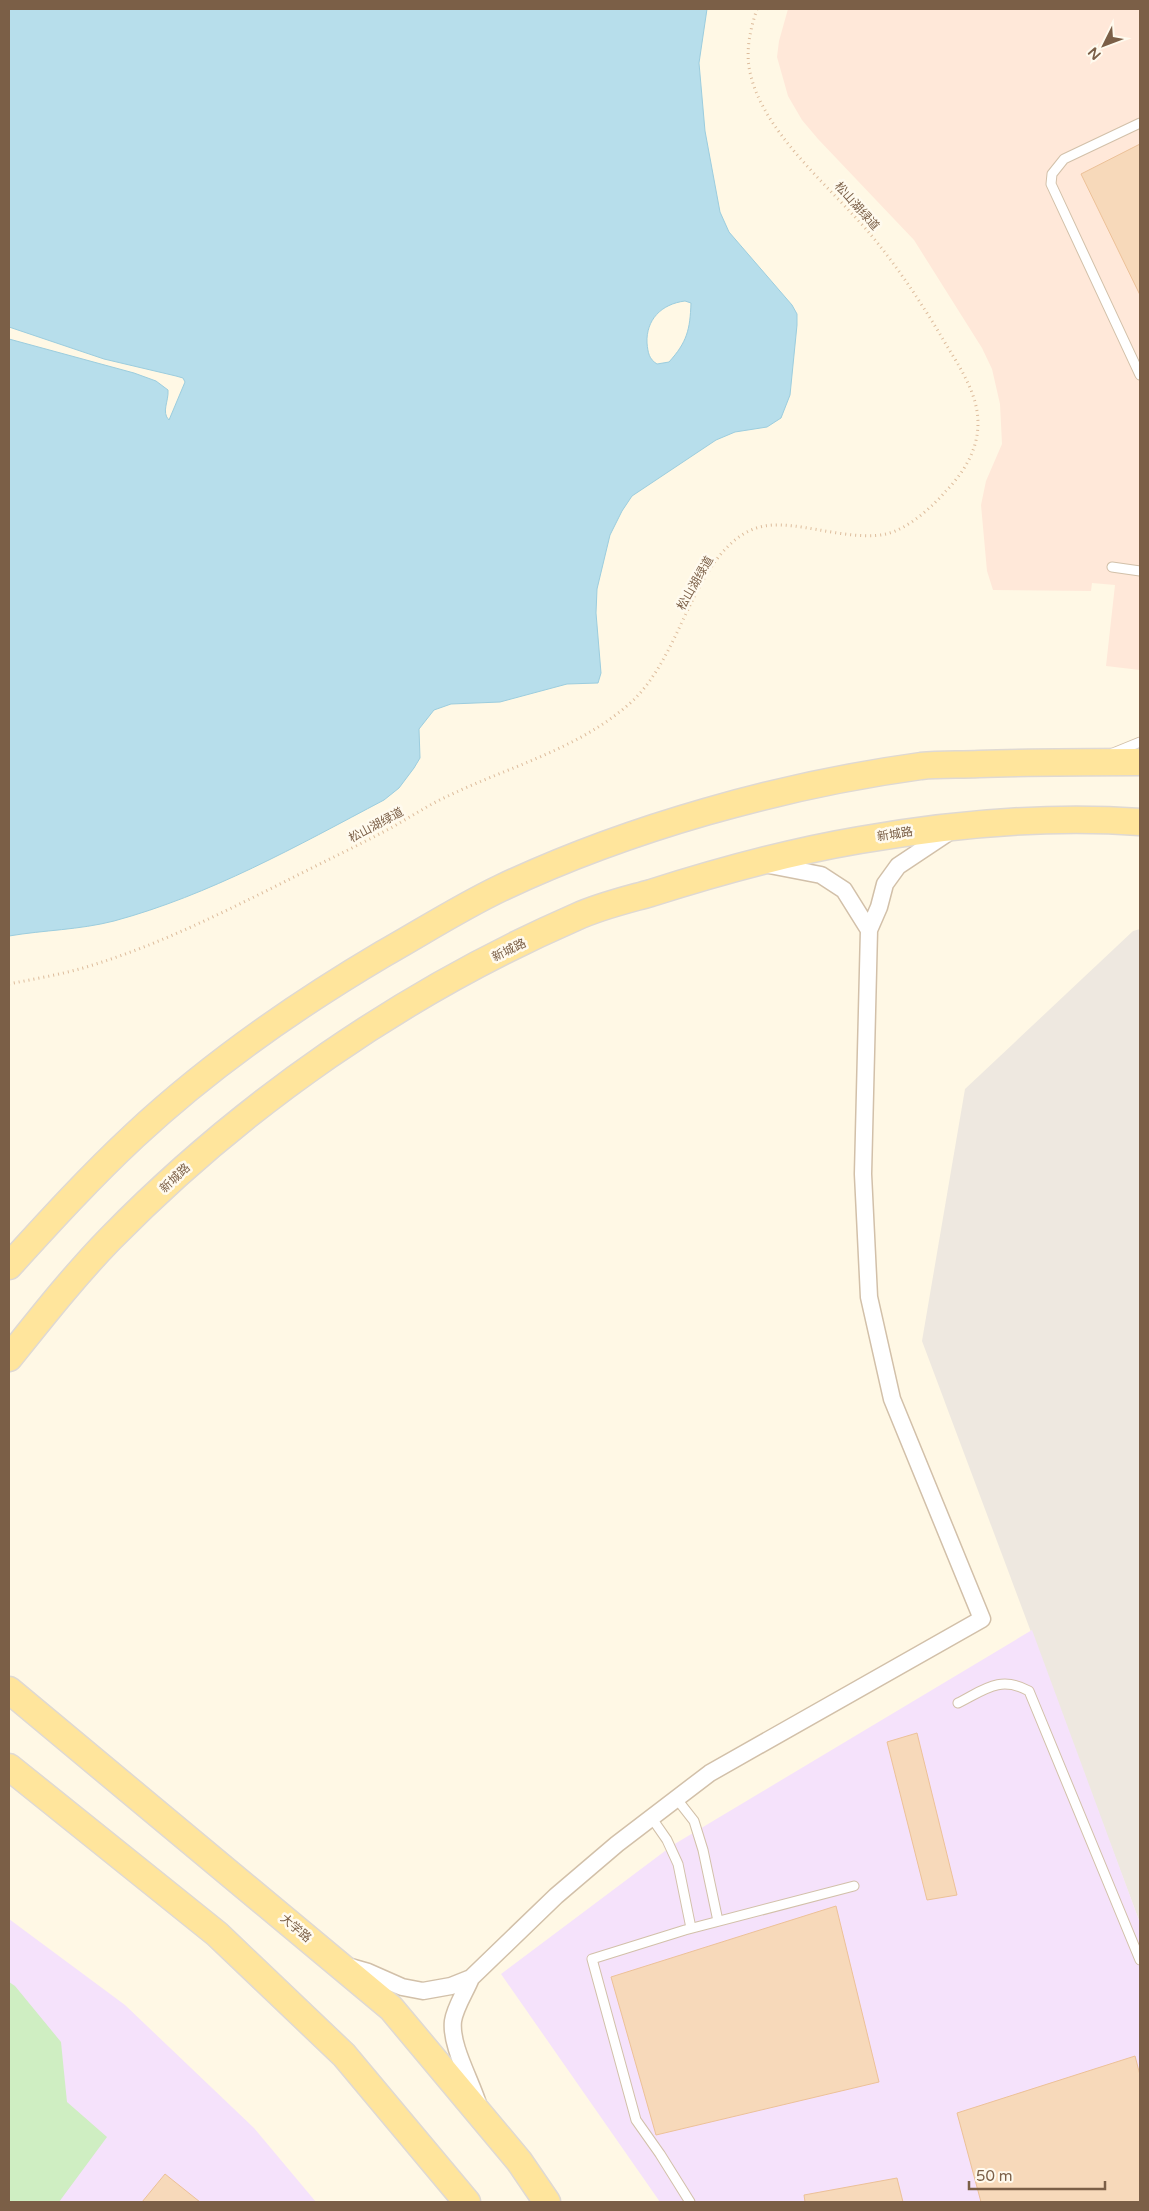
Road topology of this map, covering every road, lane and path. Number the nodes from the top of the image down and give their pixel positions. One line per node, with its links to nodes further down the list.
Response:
1 (757, 9): 13 (path, 松山湖绿道)
2 (1140, 123): 3 (lane)
3 (1140, 375)
4 (1112, 568): 5 (lane)
5 (1140, 571)
6 (1140, 742): 7 (lane)
7 (1086, 762): 8 (main road); 14 (main road)
8 (1140, 762)
9 (1140, 822): 10 (main road, 新城路)
10 (958, 826): 11 (main road, 新城路); 12 (street)
11 (757, 862): 12 (street); 15 (main road, 新城路)
12 (869, 930): 19 (street)
13 (9, 984)
14 (9, 1266)
15 (9, 1358)
16 (9, 1690): 25 (main road, 大学路)
17 (958, 1703): 24 (lane)
18 (9, 1767): 28 (main road)
19 (676, 1798): 20 (street); 22 (lane)
20 (651, 1817): 23 (lane); 26 (street)
21 (854, 1886): 22 (lane)
22 (718, 1921): 23 (lane)
23 (691, 1928): 30 (lane)
24 (1140, 1960)
25 (338, 1963): 26 (street); 27 (main road, 大学路)
26 (471, 1978): 27 (street)
27 (481, 2115): 29 (main road, 大学路)
28 (467, 2202)
29 (547, 2202)
30 (690, 2202)

